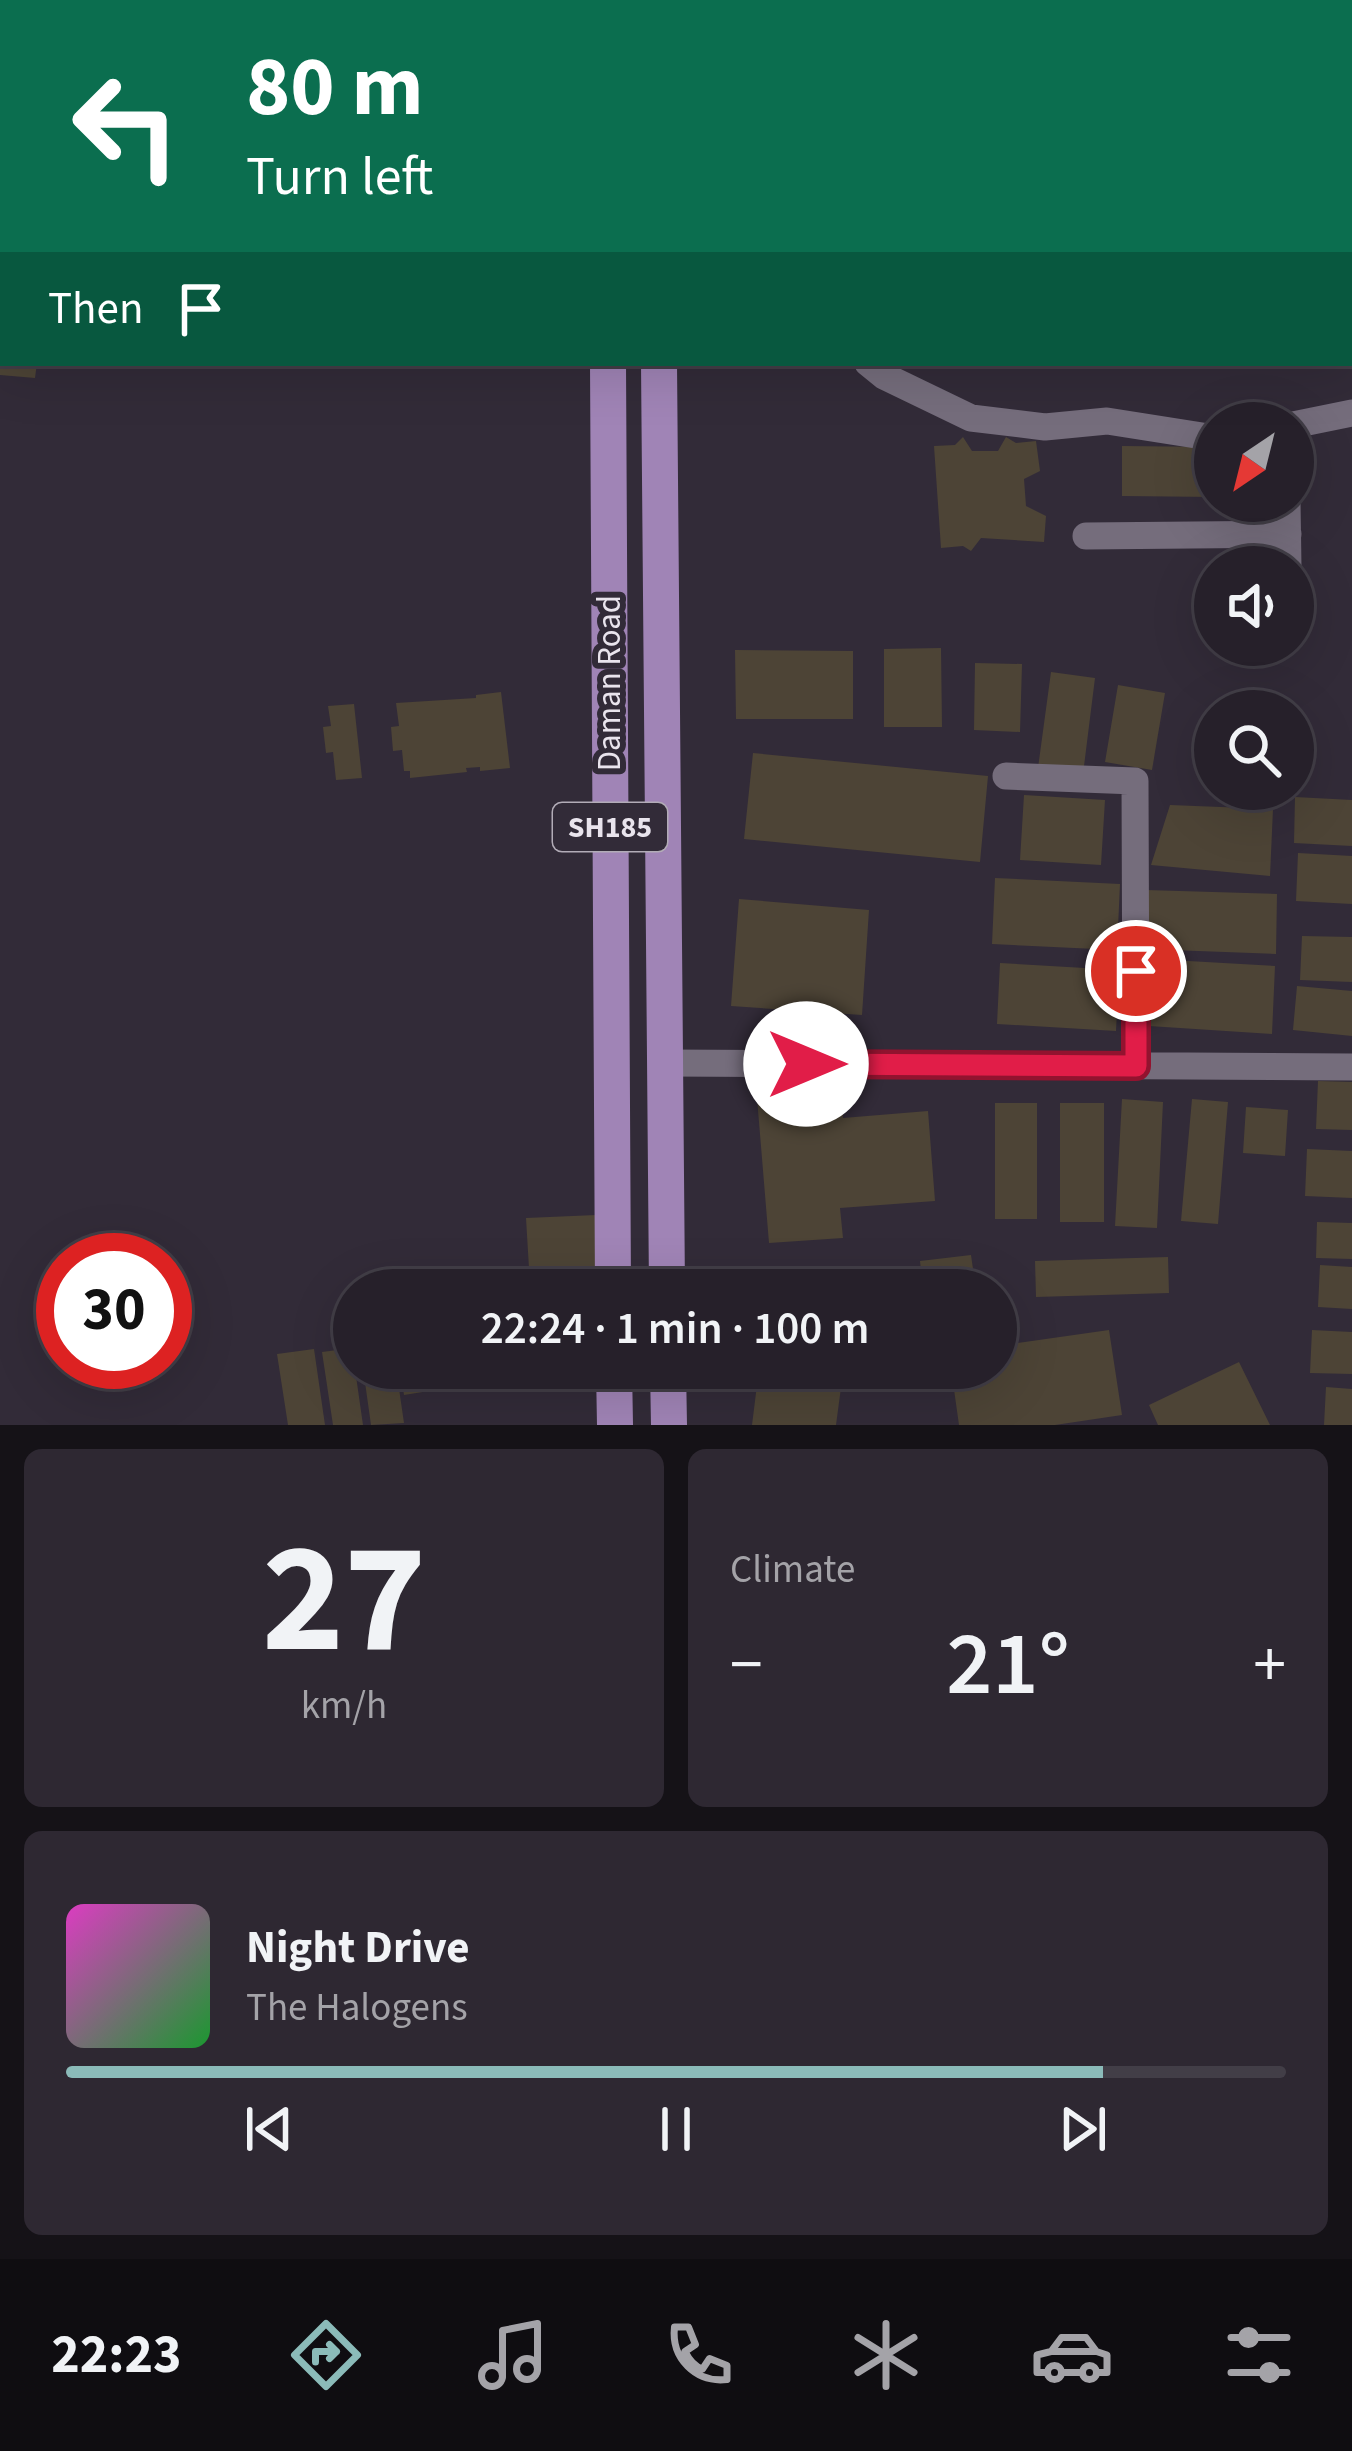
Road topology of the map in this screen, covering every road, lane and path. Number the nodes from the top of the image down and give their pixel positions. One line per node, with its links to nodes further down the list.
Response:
1 (608, 366): 15 (main road, Daman Road / SH185)
2 (659, 366): 12 (main road)
3 (872, 366): 6 (street)
4 (1352, 413): 5 (street)
5 (1314, 421)
6 (1194, 435)
7 (1288, 522): 8 (street)
8 (1288, 534): 9 (street); 10 (street)
9 (1086, 536)
10 (1288, 546)
11 (1006, 776): 13 (street)
12 (664, 1063): 13 (street); 16 (main road)
13 (1136, 1066): 14 (street)
14 (1352, 1067)
15 (613, 1269)
16 (667, 1269)
17 (614, 1389): 19 (main road)
18 (668, 1389): 20 (main road)
19 (615, 1425)
20 (669, 1425)

